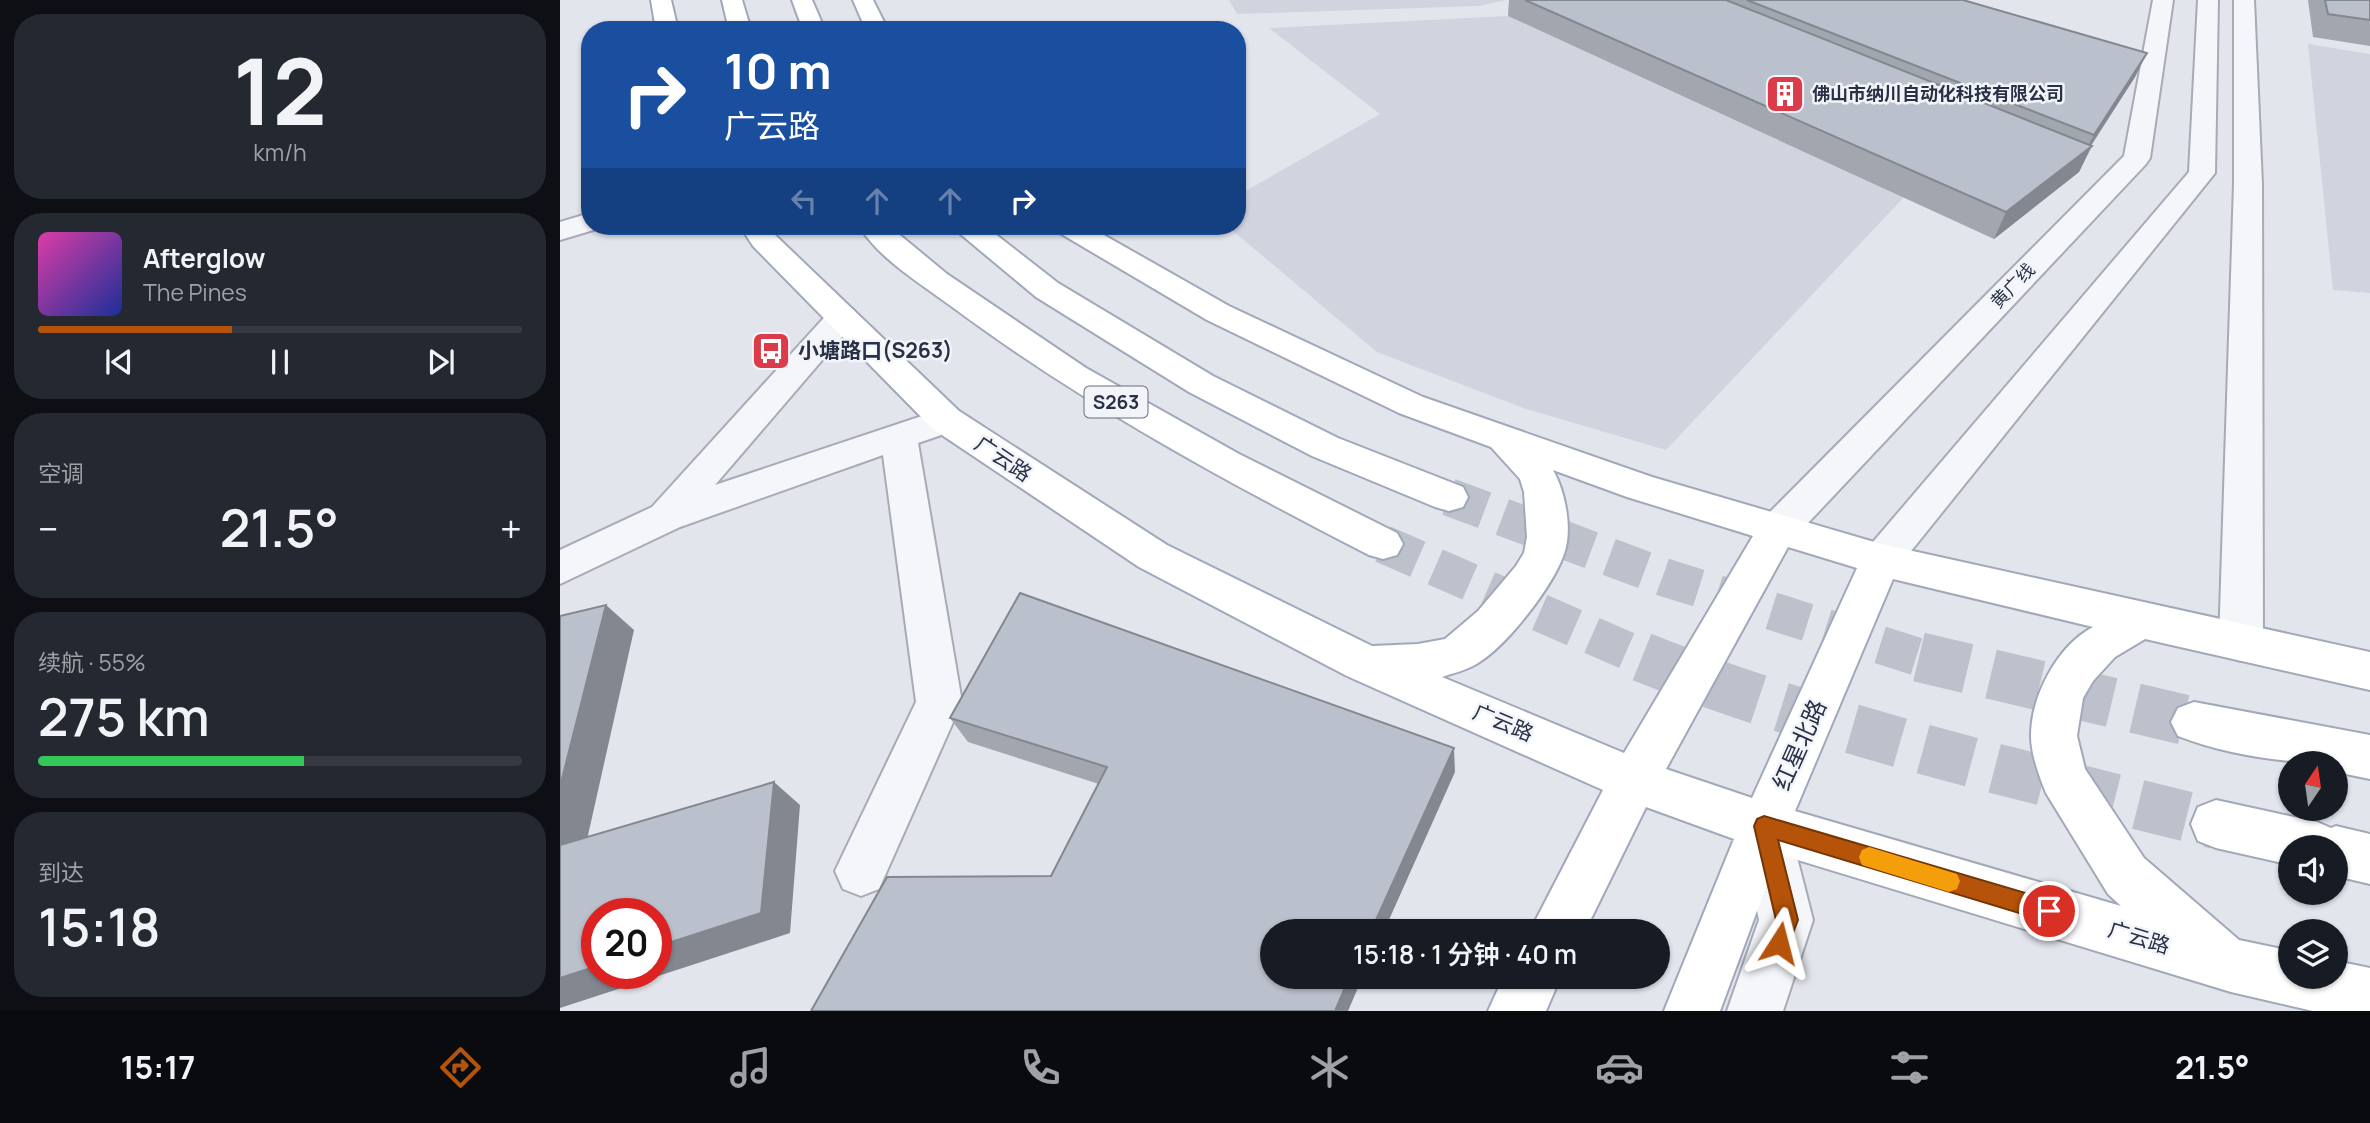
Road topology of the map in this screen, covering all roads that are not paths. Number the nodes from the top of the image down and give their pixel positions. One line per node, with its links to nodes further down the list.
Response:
1 (661, 0): 8 (main road)
2 (732, 0): 9 (main road)
3 (802, 0): 10 (main road)
4 (863, 0): 11 (main road)
5 (2163, 0): 24 (street, 黄广线)
6 (2208, 0): 26 (street)
7 (2244, 0): 29 (street)
8 (665, 21)
9 (738, 21)
10 (810, 21)
11 (873, 21)
12 (581, 225): 13 (street)
13 (560, 231)
14 (760, 235): 18 (main road, 广云路)
15 (884, 235): 25 (main road, S263)
16 (979, 235): 22 (main road, S263)
17 (1084, 235): 21 (main road)
18 (842, 317): 19 (main road, 广云路); 23 (street)
19 (946, 420): 20 (street); 30 (main road, 广云路)
20 (899, 437): 23 (street); 40 (street)
21 (1504, 438): 24 (main road); 30 (main road)
22 (1449, 497)
23 (666, 517): 27 (street)
24 (1778, 529): 26 (main road); 34 (main road)
25 (1383, 544)
26 (1881, 560): 28 (main road); 36 (main road, 红星北路)
27 (560, 568)
28 (2141, 621): 29 (main road); 42 (main road)
29 (2241, 643): 31 (main road)
30 (1363, 663): 34 (main road, 广云路)
31 (2370, 671)
32 (2194, 722): 33 (main road)
33 (2370, 757)
34 (1634, 780): 36 (main road, 广云路); 41 (main road)
35 (2216, 824): 37 (main road)
36 (1764, 826): 42 (main road, 广云路); 46 (main road, 红星北路); 47 (street)
37 (2278, 838)
38 (2348, 854): 39 (main road)
39 (2370, 859)
40 (861, 872)
41 (1563, 919)
42 (2231, 965): 44 (main road, 广云路)
43 (1528, 989): 45 (main road)
44 (2370, 996)
45 (1517, 1011)
46 (1692, 1011)
47 (1755, 1011)

